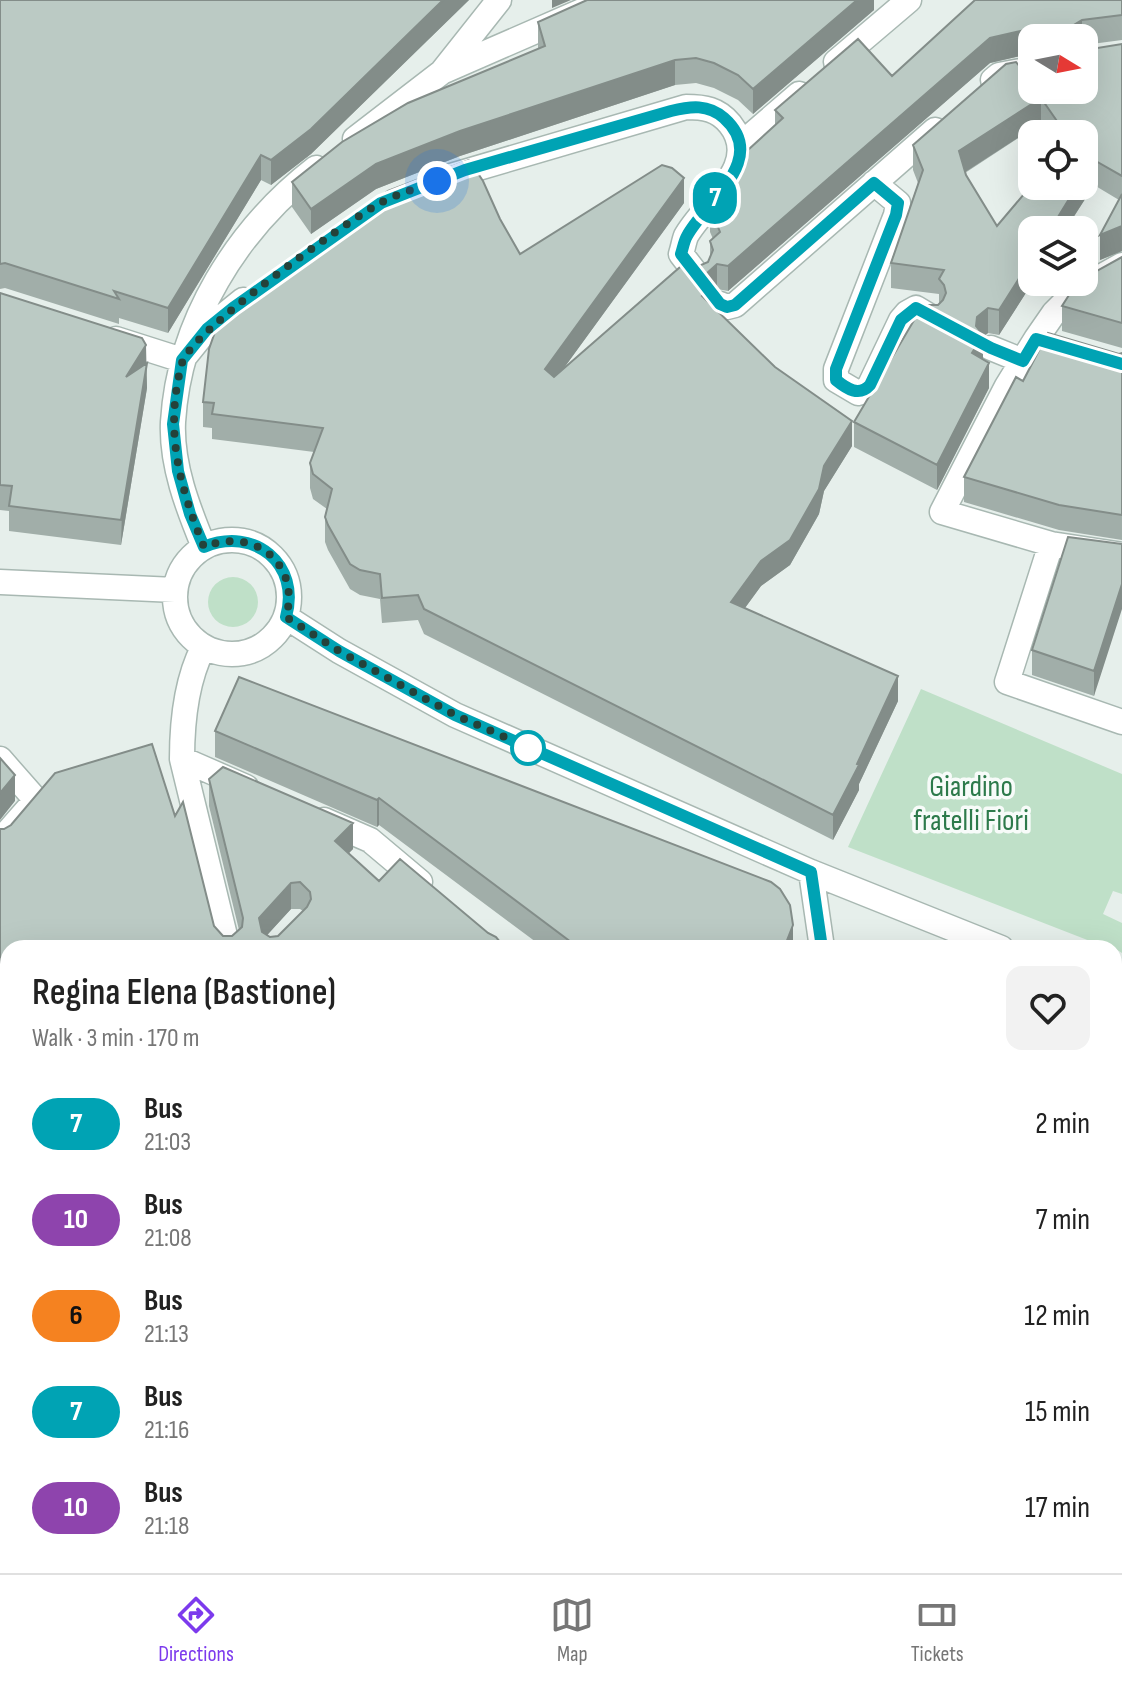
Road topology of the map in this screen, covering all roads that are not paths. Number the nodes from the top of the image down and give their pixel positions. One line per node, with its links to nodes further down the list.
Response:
1 (499, 0): 4 (street)
2 (607, 0): 4 (street)
3 (909, 0): 8 (street)
4 (442, 72): 20 (street)
5 (1018, 72): 6 (street)
6 (975, 96)
7 (952, 116): 9 (street)
8 (740, 145): 10 (street); 12 (street)
9 (874, 183): 14 (street); 15 (street)
10 (423, 187)
11 (1122, 265): 17 (street)
12 (698, 276)
13 (257, 290): 20 (street)
14 (720, 304)
15 (931, 317)
16 (91, 331): 20 (street)
17 (1036, 339): 19 (street); 21 (street)
18 (991, 348): 21 (street)
19 (1064, 348)
20 (182, 360): 23 (street)
21 (1023, 361): 22 (street)
22 (1051, 544): 24 (street); 29 (street)
23 (204, 547): 26 (street); 27 (street)
24 (1122, 555)
25 (0, 582): 26 (street)
26 (175, 590): 28 (street)
27 (286, 617): 28 (street); 35 (street)
28 (203, 648): 31 (street)
29 (1122, 722)
30 (0, 759): 34 (street)
31 (182, 759): 32 (street); 37 (street)
32 (270, 797)
33 (299, 809): 36 (street)
34 (0, 841)
35 (811, 872): 38 (street); 39 (street)
36 (439, 898)
37 (226, 940)
38 (821, 940)
39 (981, 940)

